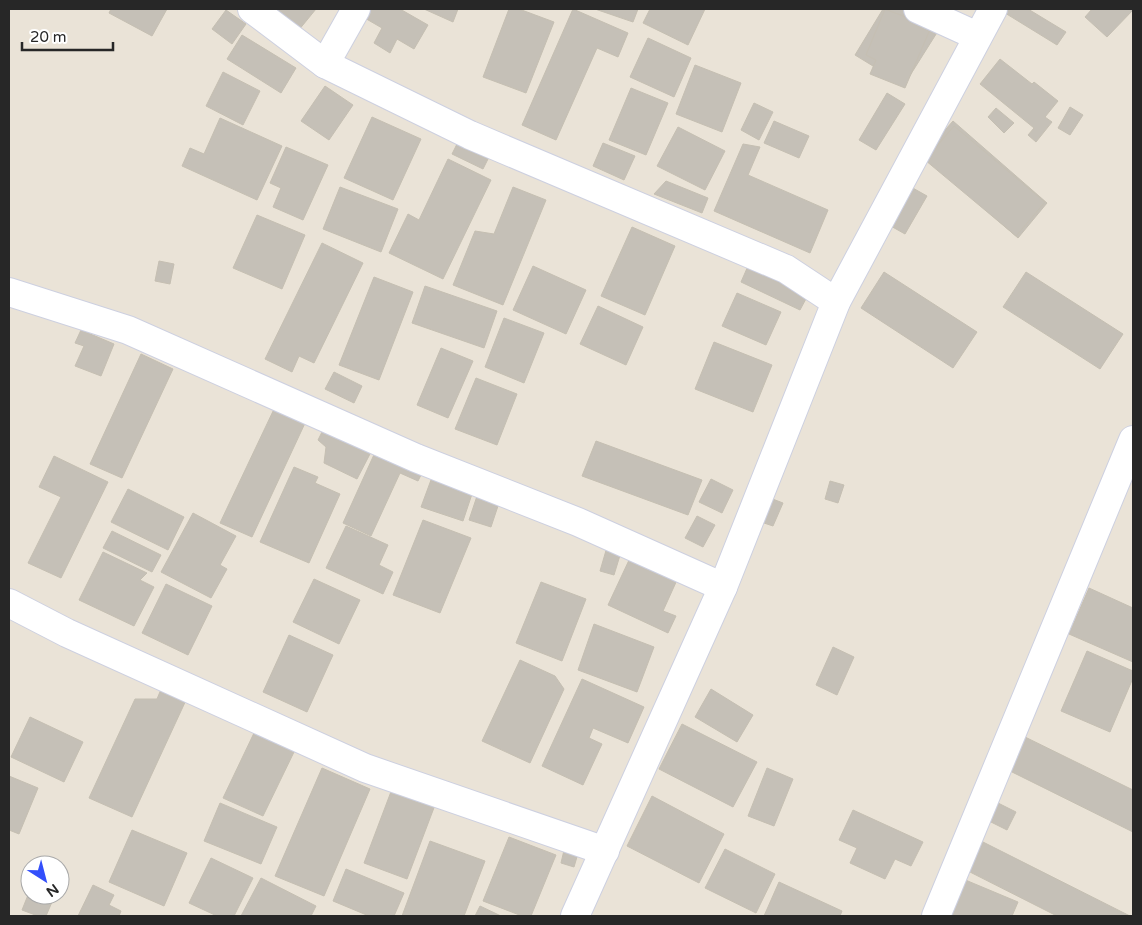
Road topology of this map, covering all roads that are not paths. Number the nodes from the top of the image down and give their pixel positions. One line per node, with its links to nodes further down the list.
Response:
1 (252, 9): 6 (street)
2 (356, 9): 6 (street)
3 (918, 9): 5 (street)
4 (994, 9): 5 (street)
5 (977, 36): 8 (street)
6 (325, 64): 8 (street)
7 (9, 292): 10 (street)
8 (836, 302): 10 (street)
9 (1133, 440): 14 (street)
10 (723, 587): 12 (street)
11 (9, 604): 12 (street)
12 (605, 851): 13 (street)
13 (575, 916)
14 (936, 916)

